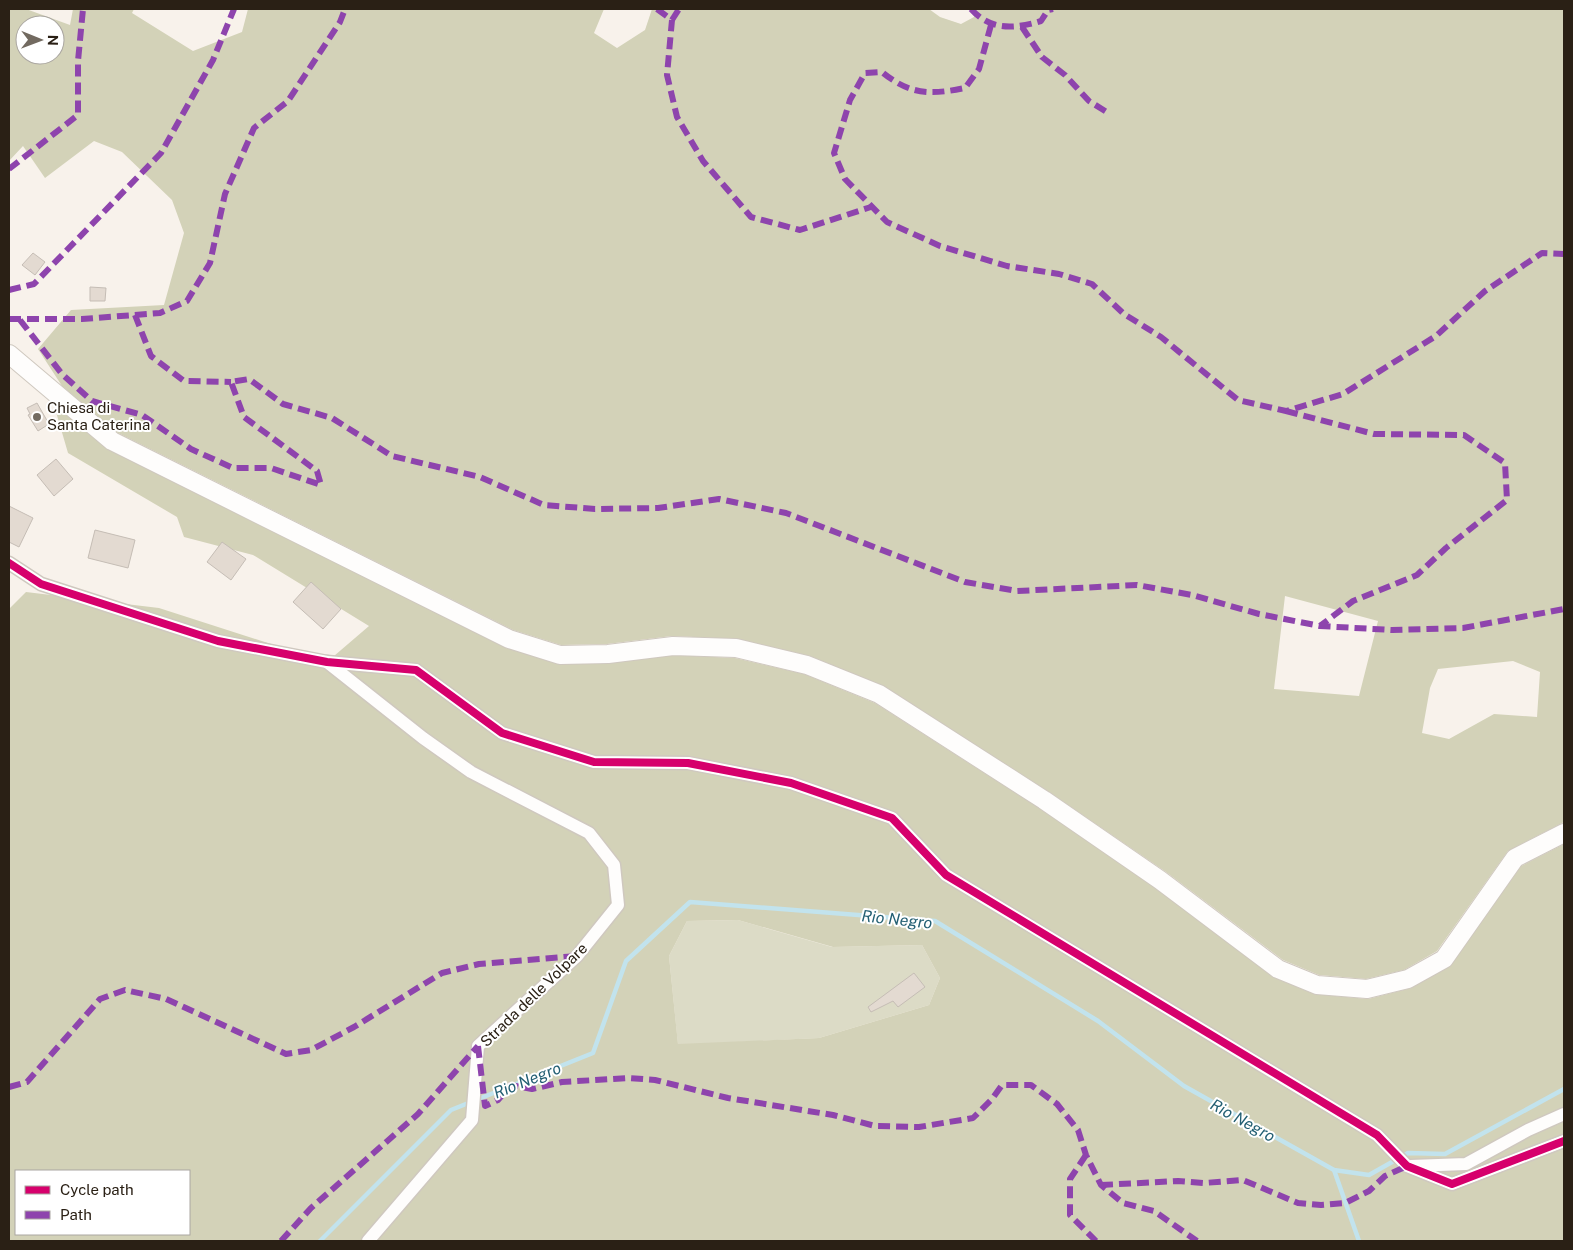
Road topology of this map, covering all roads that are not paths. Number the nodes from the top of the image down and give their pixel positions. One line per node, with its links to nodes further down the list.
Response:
1 (9, 354): 4 (main road)
2 (9, 563): 3 (street)
3 (327, 662): 7 (street); 8 (street, Strada delle Volpare)
4 (1564, 833)
5 (1564, 1114): 7 (street)
6 (1564, 1141): 7 (street)
7 (1407, 1166)
8 (368, 1241)

